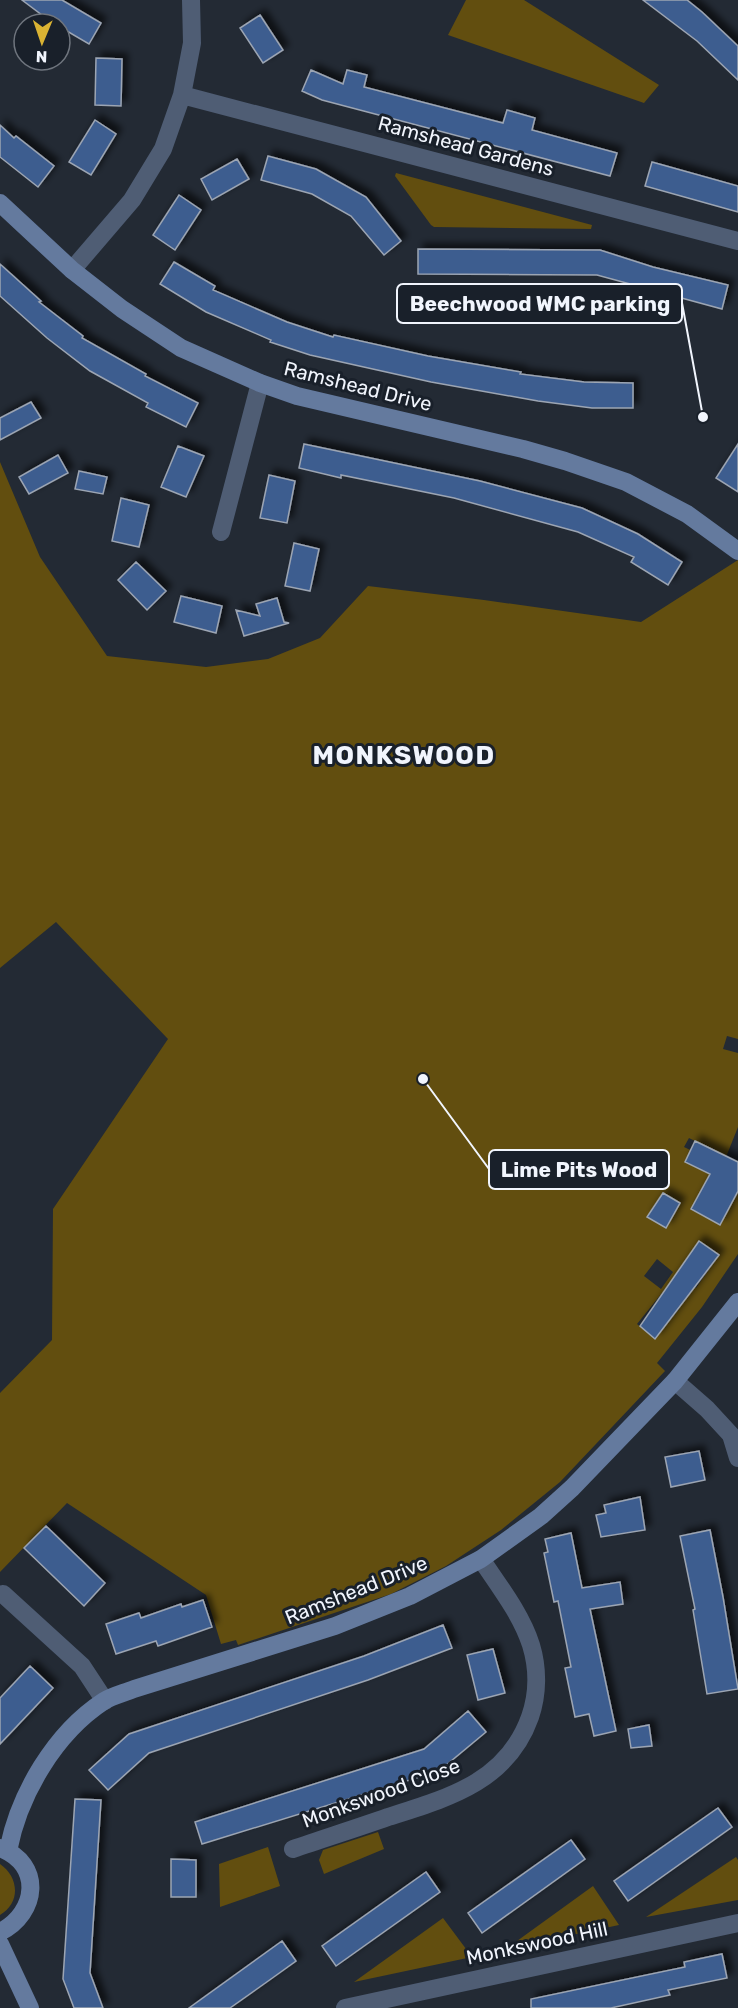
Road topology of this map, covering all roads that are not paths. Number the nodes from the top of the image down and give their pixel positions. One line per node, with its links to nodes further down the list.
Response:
1 (191, 0): 2 (street)
2 (182, 94): 4 (street, Ramshead Gardens); 5 (street)
3 (0, 203): 5 (street, Ramshead Drive)
4 (738, 241)
5 (72, 270): 6 (street, Ramshead Drive)
6 (260, 383): 7 (street); 8 (street, Ramshead Drive)
7 (221, 532)
8 (738, 551)
9 (738, 1302): 10 (street, Ramshead Drive)
10 (675, 1381): 11 (street); 12 (street, Ramshead Drive)
11 (738, 1458)
12 (481, 1559): 14 (street, Ramshead Drive); 16 (street, Monkswood Close)
13 (3, 1594): 14 (street)
14 (105, 1701): 15 (street, Ramshead Drive)
15 (4, 1849): 18 (street)
16 (293, 1849)
17 (738, 1923): 21 (street, Monkswood Hill)
18 (0, 1932)
19 (0, 1944): 20 (street)
20 (30, 2008)
21 (345, 2008)

